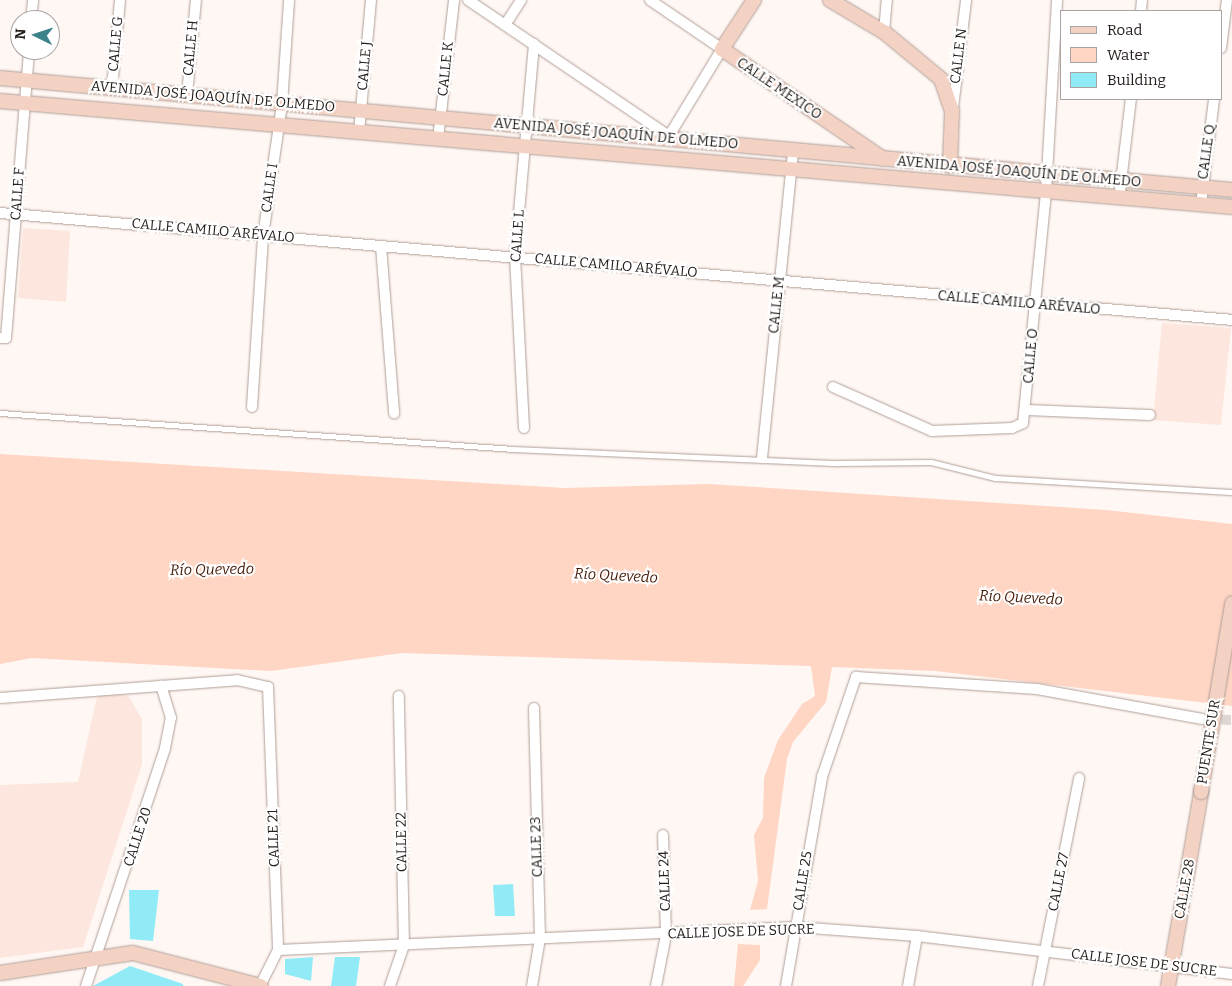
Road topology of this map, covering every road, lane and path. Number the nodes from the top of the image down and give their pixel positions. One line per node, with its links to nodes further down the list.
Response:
1 (120, 0): 23 (street, CALLE G)
2 (196, 0): 24 (street, CALLE H)
3 (289, 0): 29 (street, CALLE I)
4 (372, 0): 30 (street, CALLE J)
5 (454, 0): 32 (street, CALLE K)
6 (468, 0): 15 (street)
7 (521, 0): 15 (street)
8 (650, 0): 19 (street, CALLE MEXICO)
9 (754, 0): 19 (main road)
10 (830, 0): 16 (main road)
11 (887, 0): 16 (street)
12 (966, 0): 31 (street, CALLE N)
13 (1057, 0): 43 (street, CALLE O)
14 (1227, 0): 17 (street)
15 (505, 24): 18 (street)
16 (884, 32): 31 (main road)
17 (1222, 40)
18 (534, 44): 34 (street, CALLE L); 36 (street)
19 (722, 49): 36 (street); 40 (main road, CALLE MEXICO)
20 (28, 60): 22 (street, CALLE F)
21 (0, 78): 22 (main road, AVENIDA JOSÉ JOAQUÍN DE OLMEDO)
22 (26, 80): 23 (main road, AVENIDA JOSÉ JOAQUÍN DE OLMEDO); 28 (street, CALLE F)
23 (112, 88): 24 (main road, AVENIDA JOSÉ JOAQUÍN DE OLMEDO)
24 (187, 95): 29 (main road, AVENIDA JOSÉ JOAQUÍN DE OLMEDO)
25 (1131, 100): 45 (street)
26 (1214, 100): 46 (street, CALLE Q)
27 (0, 101): 28 (main road, AVENIDA JOSÉ JOAQUÍN DE OLMEDO)
28 (24, 103): 33 (main road, AVENIDA JOSÉ JOAQUÍN DE OLMEDO); 53 (street, CALLE F)
29 (282, 104): 30 (main road, AVENIDA JOSÉ JOAQUÍN DE OLMEDO); 33 (street, CALLE I)
30 (361, 110): 32 (main road, AVENIDA JOSÉ JOAQUÍN DE OLMEDO); 35 (street, CALLE J)
31 (952, 111): 41 (main road)
32 (440, 118): 34 (main road, AVENIDA JOSÉ JOAQUÍN DE OLMEDO); 37 (street, CALLE K)
33 (279, 125): 35 (main road, AVENIDA JOSÉ JOAQUÍN DE OLMEDO); 54 (street, CALLE I)
34 (528, 126): 36 (main road, AVENIDA JOSÉ JOAQUÍN DE OLMEDO); 38 (street, CALLE L)
35 (359, 132): 37 (main road, AVENIDA JOSÉ JOAQUÍN DE OLMEDO)
36 (669, 136): 39 (main road, AVENIDA JOSÉ JOAQUÍN DE OLMEDO)
37 (438, 139): 38 (main road, AVENIDA JOSÉ JOAQUÍN DE OLMEDO)
38 (525, 147): 42 (main road, AVENIDA JOSÉ JOAQUÍN DE OLMEDO); 56 (street, CALLE L)
39 (793, 151): 40 (main road, AVENIDA JOSÉ JOAQUÍN DE OLMEDO); 42 (street, CALLE M)
40 (885, 160): 41 (main road, AVENIDA JOSÉ JOAQUÍN DE OLMEDO); 44 (main road, CALLE MEXICO)
41 (950, 166): 43 (main road, AVENIDA JOSÉ JOAQUÍN DE OLMEDO)
42 (791, 170): 44 (main road, AVENIDA JOSÉ JOAQUÍN DE OLMEDO); 57 (street, CALLE M)
43 (1046, 175): 45 (main road, AVENIDA JOSÉ JOAQUÍN DE OLMEDO); 48 (street, CALLE O)
44 (907, 180): 48 (main road, AVENIDA JOSÉ JOAQUÍN DE OLMEDO)
45 (1122, 181): 46 (main road, AVENIDA JOSÉ JOAQUÍN DE OLMEDO); 49 (street)
46 (1202, 188): 47 (main road, AVENIDA JOSÉ JOAQUÍN DE OLMEDO); 50 (street, CALLE Q)
47 (1232, 190)
48 (1046, 192): 49 (main road, AVENIDA JOSÉ JOAQUÍN DE OLMEDO); 58 (street, CALLE O)
49 (1119, 199): 50 (main road, AVENIDA JOSÉ JOAQUÍN DE OLMEDO)
50 (1201, 204): 51 (main road, AVENIDA JOSÉ JOAQUÍN DE OLMEDO)
51 (1232, 207)
52 (0, 213): 53 (street, CALLE CAMILO ARÉVALO)
53 (16, 214): 54 (street, CALLE CAMILO ARÉVALO); 60 (street, CALLE F)
54 (263, 236): 55 (street, CALLE CAMILO ARÉVALO); 62 (street, CALLE I)
55 (381, 246): 56 (street, CALLE CAMILO ARÉVALO); 65 (street)
56 (516, 257): 57 (street, CALLE CAMILO ARÉVALO); 67 (street, CALLE L)
57 (780, 282): 58 (street, CALLE CAMILO ARÉVALO); 68 (street, CALLE M)
58 (1036, 305): 59 (street, CALLE CAMILO ARÉVALO); 63 (street, CALLE O)
59 (1232, 320)
60 (3, 338)
61 (833, 387): 63 (street)
62 (252, 407)
63 (1026, 410): 66 (street)
64 (0, 413): 68 (lane)
65 (394, 413)
66 (1150, 415)
67 (524, 428)
68 (762, 458): 69 (lane)
69 (1232, 492)
70 (1232, 604): 77 (main road, PUENTE SUR, bridge)
71 (161, 686): 73 (street); 84 (street, CALLE 21); 86 (street, CALLE 20)
72 (399, 696): 83 (street, CALLE 22)
73 (0, 698)
74 (534, 708): 82 (street, CALLE 23)
75 (1202, 719): 79 (street, CALLE 25)
76 (1079, 778): 85 (street, CALLE 27)
77 (1201, 792): 87 (main road, CALLE 28)
78 (663, 835): 80 (street, CALLE 24)
79 (797, 927): 80 (street, CALLE JOSE DE SUCRE); 81 (street, CALLE JOSE DE SUCRE); 95 (street, CALLE 25)
80 (666, 935): 82 (street, CALLE JOSE DE SUCRE); 94 (street, CALLE 24)
81 (917, 936): 85 (street, CALLE JOSE DE SUCRE); 96 (street)
82 (540, 938): 83 (street, CALLE JOSE DE SUCRE); 93 (street, CALLE 23)
83 (404, 945): 84 (street, CALLE JOSE DE SUCRE); 92 (street, CALLE 22)
84 (278, 950): 91 (street, CALLE 21)
85 (1045, 951): 87 (street, CALLE JOSE DE SUCRE); 97 (street, CALLE 27)
86 (98, 958): 88 (main road); 90 (street, CALLE 20); 91 (main road)
87 (1172, 965): 89 (street, CALLE JOSE DE SUCRE); 98 (main road, CALLE 28)
88 (0, 973)
89 (1232, 974)
90 (86, 986)
91 (261, 986)
92 (390, 986)
93 (532, 986)
94 (656, 986)
95 (786, 986)
96 (908, 986)
97 (1038, 986)
98 (1168, 986)

